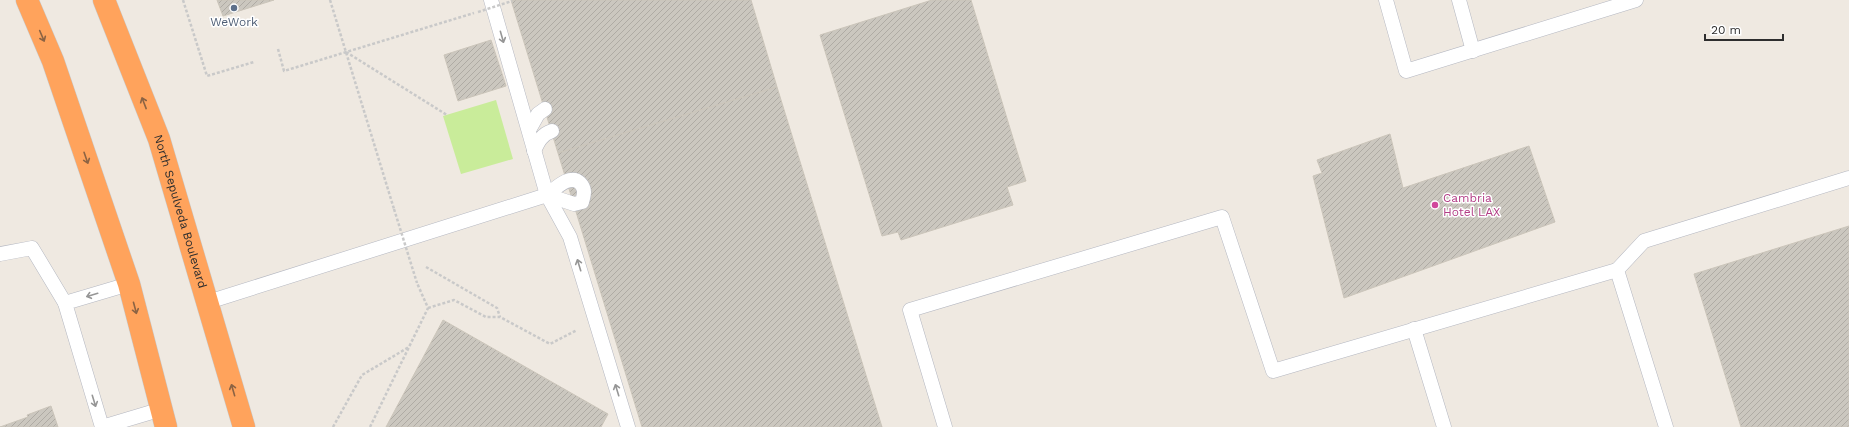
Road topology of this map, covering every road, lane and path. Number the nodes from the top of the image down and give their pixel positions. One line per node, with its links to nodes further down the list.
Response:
1 (27, 0): 24 (highway, one-way to 24)
2 (104, 0): 25 (highway, North Sepulveda Boulevard, one-way to 2)
3 (183, 0): 13 (path)
4 (330, 0): 12 (path)
5 (491, 0): 16 (lane, one-way to 16)
6 (1386, 0): 11 (lane)
7 (1459, 0): 11 (lane)
8 (1636, 0): 11 (lane)
9 (512, 1): 12 (path, bridge)
10 (278, 49): 12 (path)
11 (1474, 51)
12 (346, 52): 15 (path); 27 (path, bridge)
13 (254, 62)
14 (545, 109): 16 (lane)
15 (447, 115)
16 (528, 130): 18 (lane)
17 (552, 131): 18 (lane)
18 (534, 151): 20 (lane)
19 (1849, 178): 23 (lane)
20 (547, 195): 25 (lane); 36 (lane, one-way to 20)
21 (0, 254): 26 (lane)
22 (426, 267): 28 (path)
23 (1617, 270): 30 (lane); 39 (lane)
24 (129, 284): 26 (lane, one-way to 26); 32 (highway, one-way to 32)
25 (208, 302): 33 (highway, North Sepulveda Boulevard, one-way to 25)
26 (65, 303): 32 (lane, one-way to 32)
27 (428, 308): 28 (path); 31 (path)
28 (500, 317): 29 (path)
29 (581, 328)
30 (1414, 330): 37 (lane); 38 (lane)
31 (409, 347): 34 (path); 35 (path)
32 (164, 418)
33 (244, 427)
34 (333, 427)
35 (370, 427)
36 (628, 427)
37 (945, 427)
38 (1444, 427)
39 (1666, 427)

